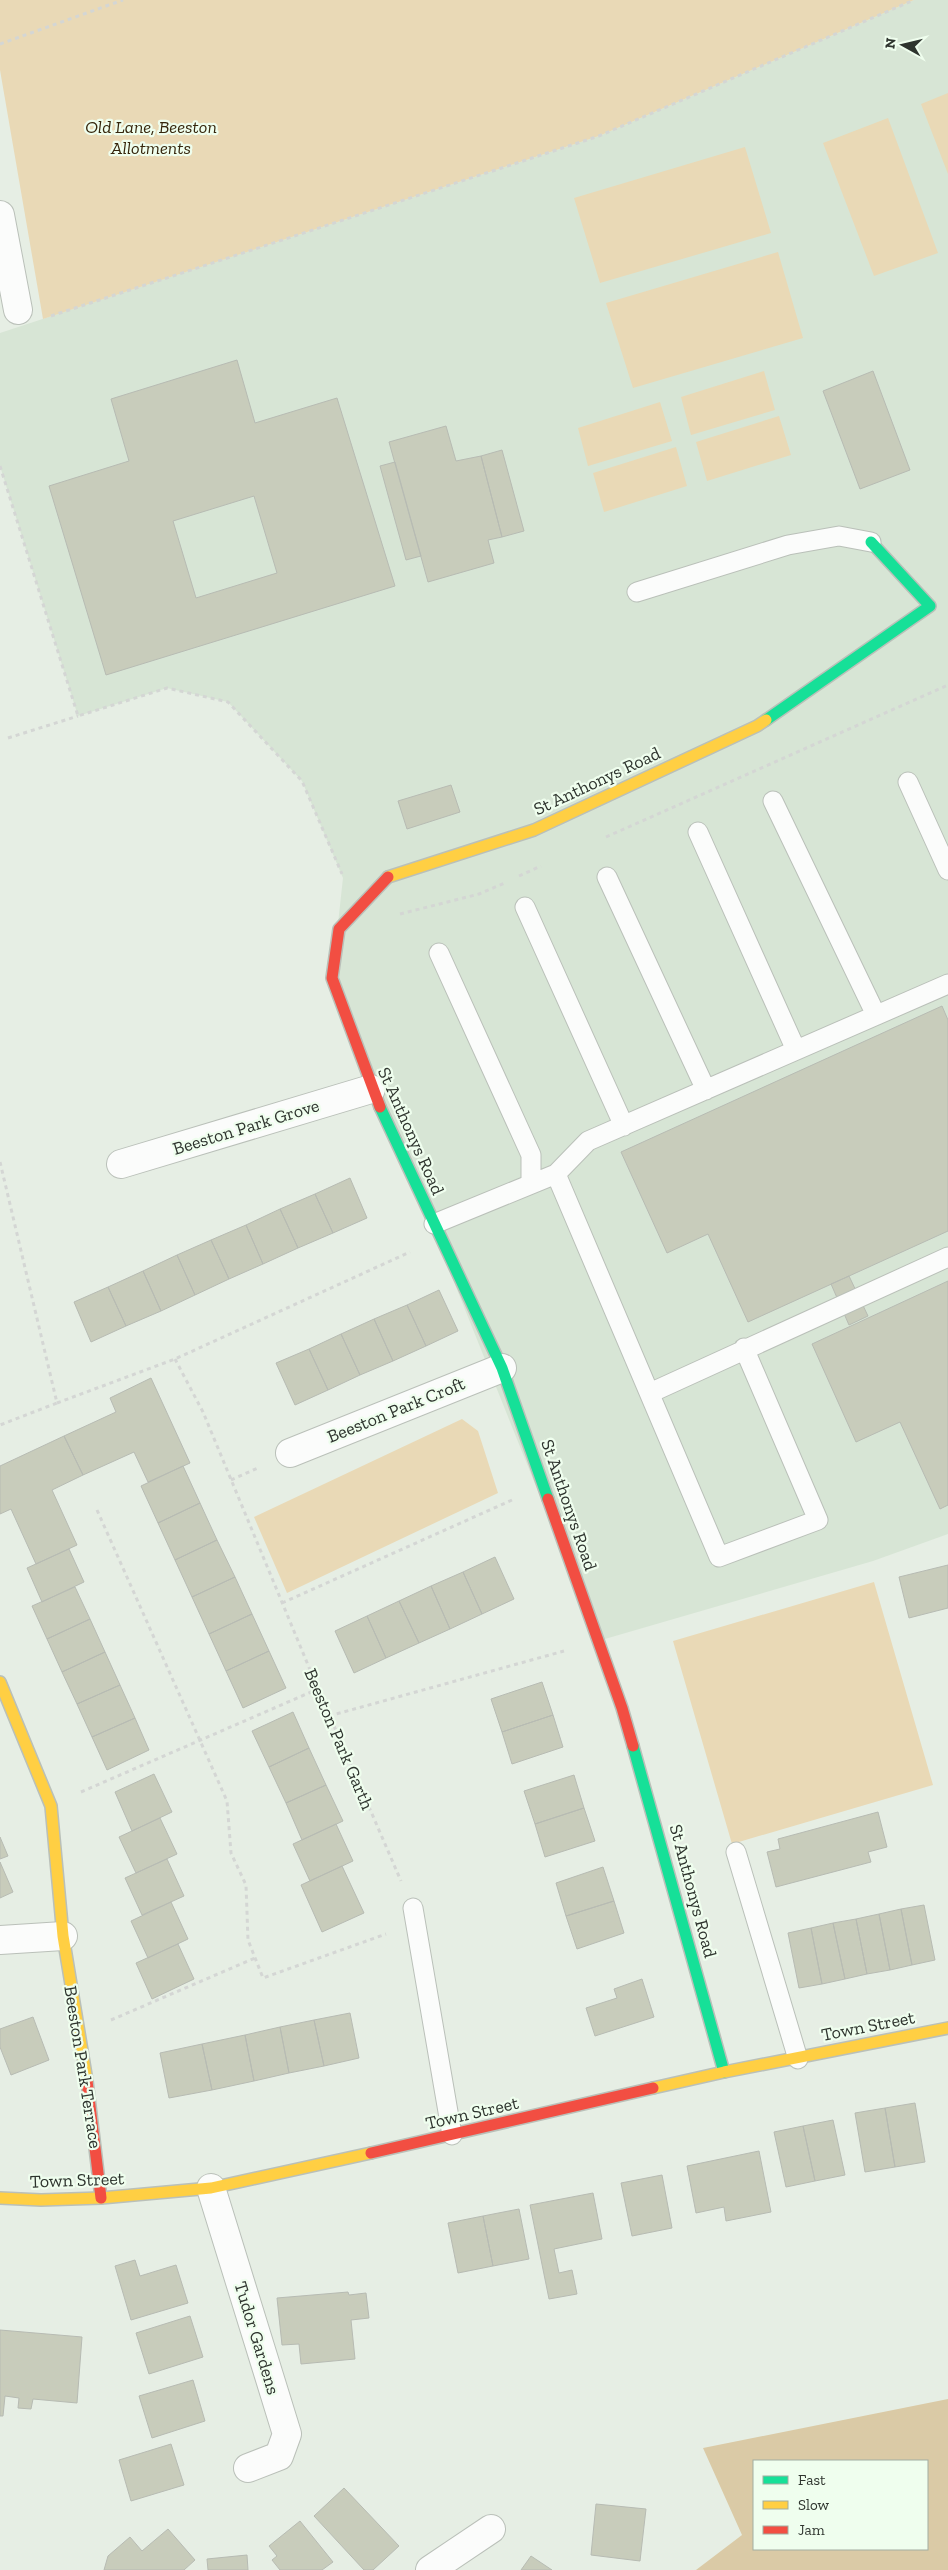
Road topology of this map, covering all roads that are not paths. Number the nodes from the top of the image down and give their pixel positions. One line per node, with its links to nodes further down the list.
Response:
1 (0, 216): 2 (street)
2 (18, 310)
3 (871, 542): 4 (lane); 15 (street, St Anthonys Road)
4 (637, 592)
5 (908, 782): 8 (lane)
6 (773, 801): 13 (lane)
7 (698, 832): 14 (lane)
8 (948, 870)
9 (608, 877): 16 (lane)
10 (525, 907): 17 (lane)
11 (439, 953): 20 (lane)
12 (948, 984): 13 (lane)
13 (876, 1015): 14 (lane)
14 (796, 1050): 16 (lane)
15 (371, 1089): 18 (street, Beeston Park Grove); 21 (street, St Anthonys Road)
16 (706, 1090): 17 (lane)
17 (624, 1126): 19 (lane)
18 (121, 1164)
19 (556, 1174): 20 (lane); 25 (lane)
20 (531, 1184): 21 (lane)
21 (437, 1231): 24 (street, St Anthonys Road)
22 (948, 1257): 23 (lane)
23 (744, 1348): 25 (lane); 25 (lane)
24 (502, 1368): 26 (street, Beeston Park Croft); 34 (street, St Anthonys Road)
25 (650, 1393)
26 (290, 1453)
27 (0, 1682): 30 (street, Beeston Park Terrace)
28 (736, 1852): 33 (lane)
29 (414, 1916): 35 (lane)
30 (63, 1936): 31 (street); 38 (street, Beeston Park Terrace)
31 (0, 1940)
32 (948, 2028): 33 (street, Town Street)
33 (798, 2059): 34 (street, Town Street)
34 (724, 2072): 35 (street, Town Street)
35 (452, 2135): 36 (street, Town Street)
36 (211, 2188): 38 (street, Town Street); 39 (street, Tudor Gardens)
37 (0, 2198): 38 (street, Town Street)
38 (101, 2198)
39 (248, 2468)
40 (491, 2530): 41 (street)
41 (430, 2570)

